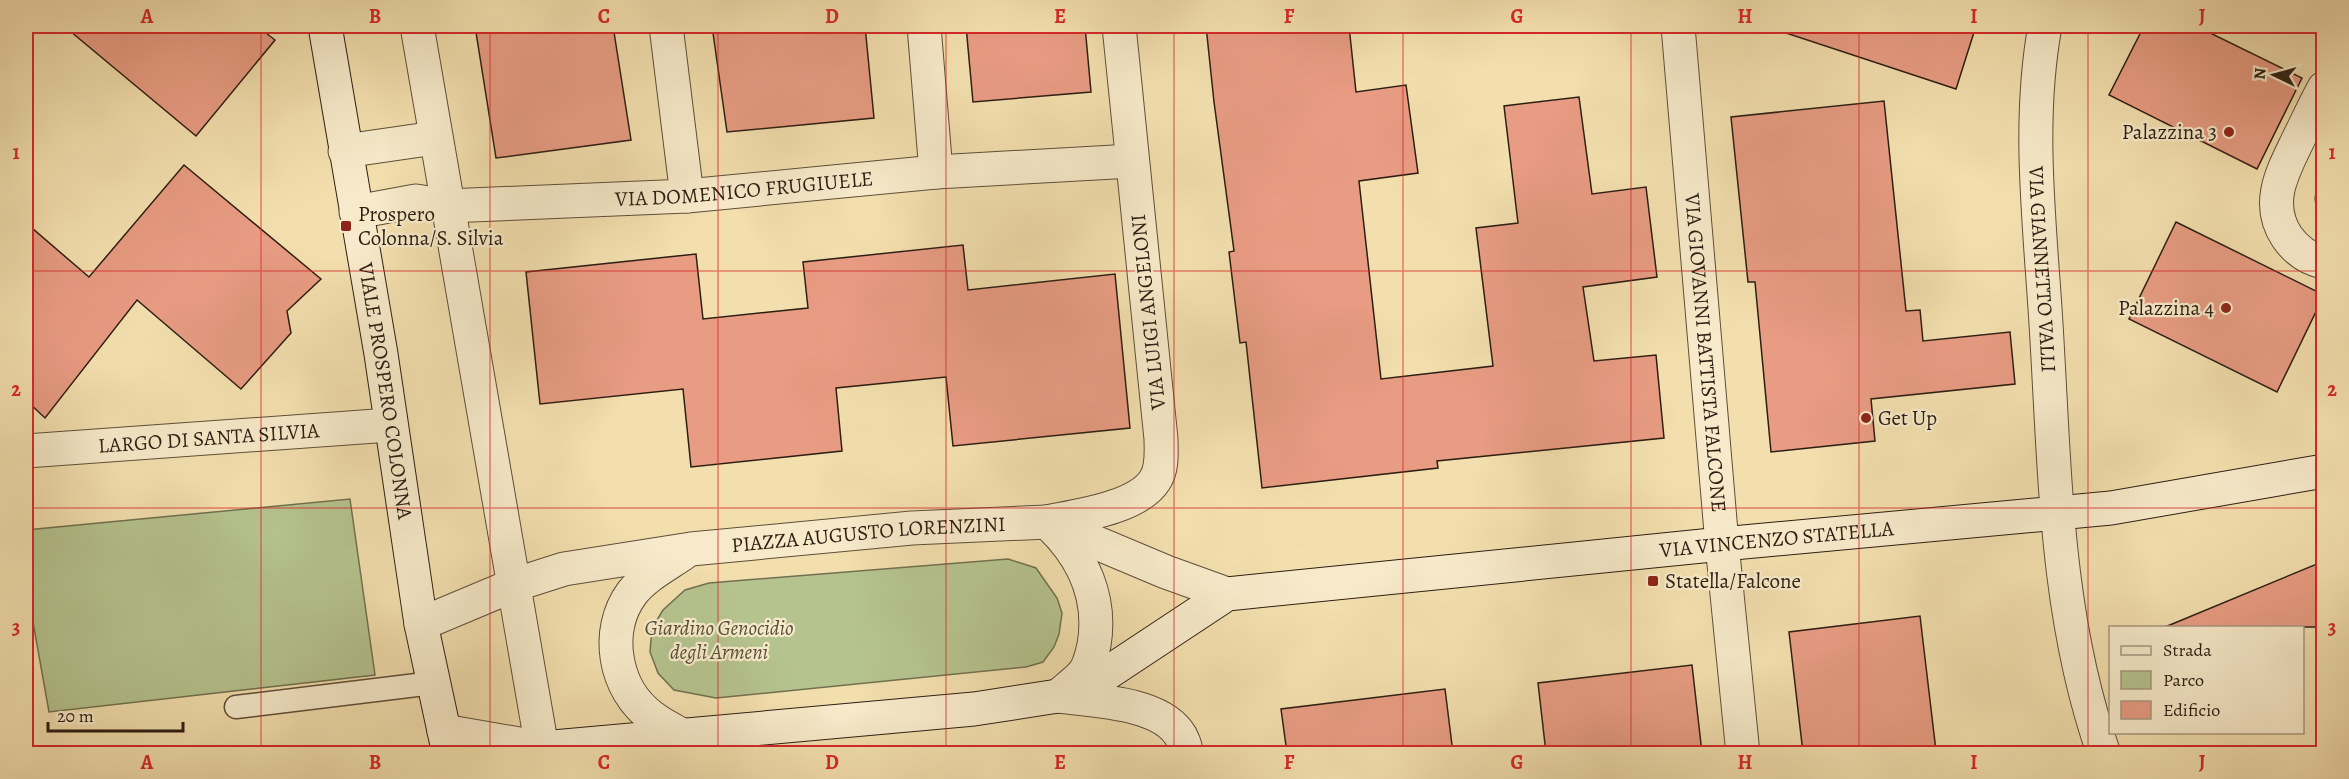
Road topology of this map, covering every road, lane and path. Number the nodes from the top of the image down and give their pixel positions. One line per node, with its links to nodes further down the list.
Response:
1 (325, 26): 10 (street, VIALE PROSPERO COLONNA)
2 (417, 26): 9 (street)
3 (666, 26): 13 (street)
4 (924, 26): 12 (street)
5 (1119, 26): 11 (street, VIA LUIGI ANGELONI)
6 (1678, 26): 22 (street, VIA GIOVANNI BATTISTA FALCONE)
7 (2045, 26): 20 (street, VIA GIANNETTO VALLI)
8 (2324, 88): 16 (street)
9 (435, 138): 10 (street); 14 (street)
10 (345, 151): 15 (street, VIALE PROSPERO COLONNA)
11 (1132, 161): 12 (street, VIA DOMENICO FRUGIUELE); 21 (street, VIA LUIGI ANGELONI)
12 (936, 172): 13 (street, VIA DOMENICO FRUGIUELE)
13 (687, 196): 14 (street, VIA DOMENICO FRUGIUELE)
14 (447, 206): 15 (street, VIA DOMENICO FRUGIUELE); 24 (street)
15 (356, 212): 17 (street, VIALE PROSPERO COLONNA)
16 (2324, 262)
17 (390, 425): 18 (street, LARGO DI SANTA SILVIA); 26 (street, VIALE PROSPERO COLONNA)
18 (26, 451)
19 (2324, 471): 20 (street, VIA VINCENZO STATELLA)
20 (2057, 514): 22 (street, VIA VINCENZO STATELLA); 35 (street, VIA GIANNETTO VALLI)
21 (1047, 522): 23 (street, PIAZZA AUGUSTO LORENZINI); 25 (street, PIAZZA AUGUSTO LORENZINI); 28 (street)
22 (1722, 544): 25 (street, VIA VINCENZO STATELLA); 34 (street, VIA GIOVANNI BATTISTA FALCONE)
23 (690, 549): 24 (street, PIAZZA AUGUSTO LORENZINI); 30 (street, PIAZZA AUGUSTO LORENZINI)
24 (514, 585): 26 (street); 32 (street)
25 (1227, 594): 28 (street)
26 (421, 624): 27 (street, VIALE PROSPERO COLONNA)
27 (434, 683): 29 (lane); 31 (street, VIALE PROSPERO COLONNA)
28 (1058, 696): 30 (street); 33 (street)
29 (236, 707)
30 (684, 736): 32 (street)
31 (446, 742): 32 (street)
32 (543, 751)
33 (1187, 753)
34 (1743, 753)
35 (2104, 753)

